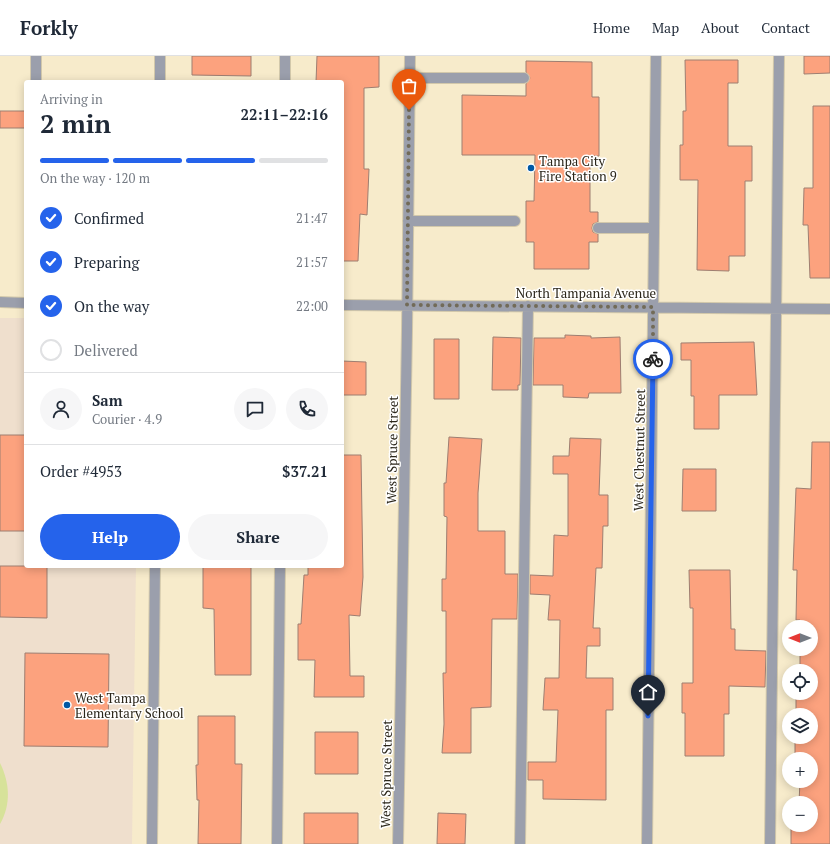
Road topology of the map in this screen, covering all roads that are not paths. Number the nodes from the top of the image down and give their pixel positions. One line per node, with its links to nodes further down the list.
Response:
1 (36, 56): 9 (street)
2 (160, 56): 10 (street)
3 (285, 56): 11 (street)
4 (410, 56): 7 (street, West Spruce Street)
5 (656, 56): 15 (street, West Chestnut Street)
6 (779, 56): 22 (street)
7 (409, 78): 8 (street); 12 (street, West Spruce Street)
8 (524, 78)
9 (36, 80)
10 (160, 80)
11 (284, 80)
12 (408, 221): 13 (street); 19 (street, West Spruce Street)
13 (515, 221)
14 (598, 228): 15 (street)
15 (654, 228): 21 (street, West Chestnut Street)
16 (0, 302): 17 (street)
17 (24, 302)
18 (344, 305): 19 (street, North Tampania Avenue)
19 (407, 305): 20 (street, North Tampania Avenue); 28 (street, West Spruce Street)
20 (528, 306): 21 (street, North Tampania Avenue); 29 (street)
21 (653, 307): 22 (street, North Tampania Avenue); 30 (street, West Chestnut Street)
22 (777, 308): 23 (street, North Tampania Avenue); 31 (street)
23 (830, 309)
24 (155, 568): 26 (street)
25 (280, 568): 27 (street)
26 (152, 844)
27 (277, 844)
28 (398, 844)
29 (520, 844)
30 (647, 844)
31 (770, 844)

